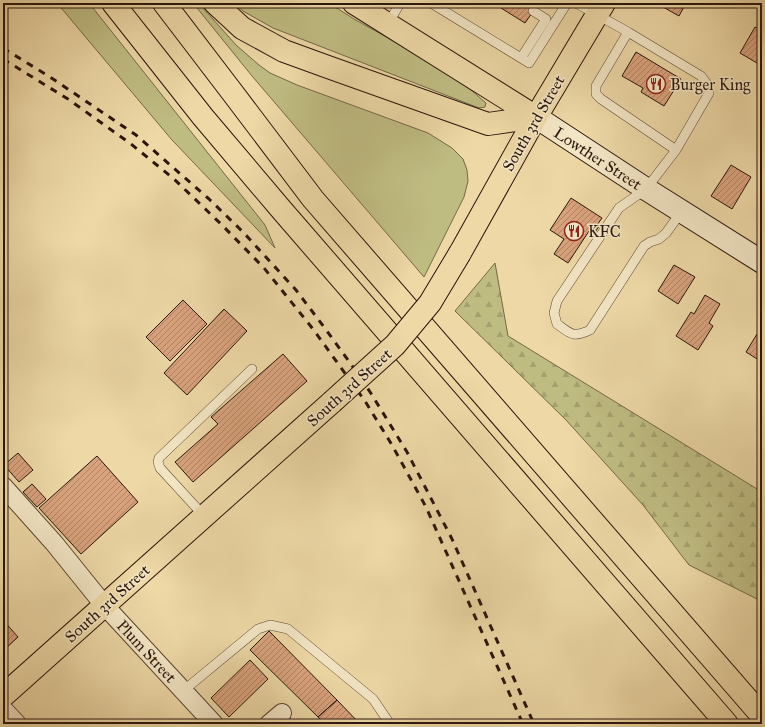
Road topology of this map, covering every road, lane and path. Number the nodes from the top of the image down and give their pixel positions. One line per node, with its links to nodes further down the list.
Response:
1 (113, 3): 23 (main road)
2 (164, 3): 27 (main road)
3 (215, 3): 14 (main road)
4 (354, 3): 11 (main road, Lowther Street)
5 (400, 3): 11 (lane)
6 (431, 3): 13 (lane)
7 (567, 3): 13 (lane)
8 (576, 3): 9 (lane)
9 (601, 9): 12 (lane); 14 (main road, South 3rd Street)
10 (533, 11): 13 (lane)
11 (388, 24): 14 (main road, Lowther Street)
12 (628, 32): 15 (lane); 15 (lane)
13 (521, 58)
14 (536, 117): 16 (main road, Lowther Street); 21 (main road, South 3rd Street, bridge)
15 (676, 150): 16 (lane)
16 (646, 189): 17 (main road, Lowther Street); 17 (lane)
17 (682, 211): 18 (main road, Lowther Street)
18 (762, 262)
19 (252, 369): 21 (lane)
20 (3, 486): 22 (street, Plum Street)
21 (204, 516): 22 (main road, South 3rd Street)
22 (104, 605): 24 (street, Plum Street); 25 (main road, South 3rd Street)
23 (683, 672): 31 (main road); 32 (main road)
24 (183, 691): 29 (street, Plum Street); 30 (lane)
25 (3, 696)
26 (3, 709): 28 (street)
27 (762, 716)
28 (17, 724)
29 (214, 724)
30 (390, 724)
31 (719, 724)
32 (727, 724)

